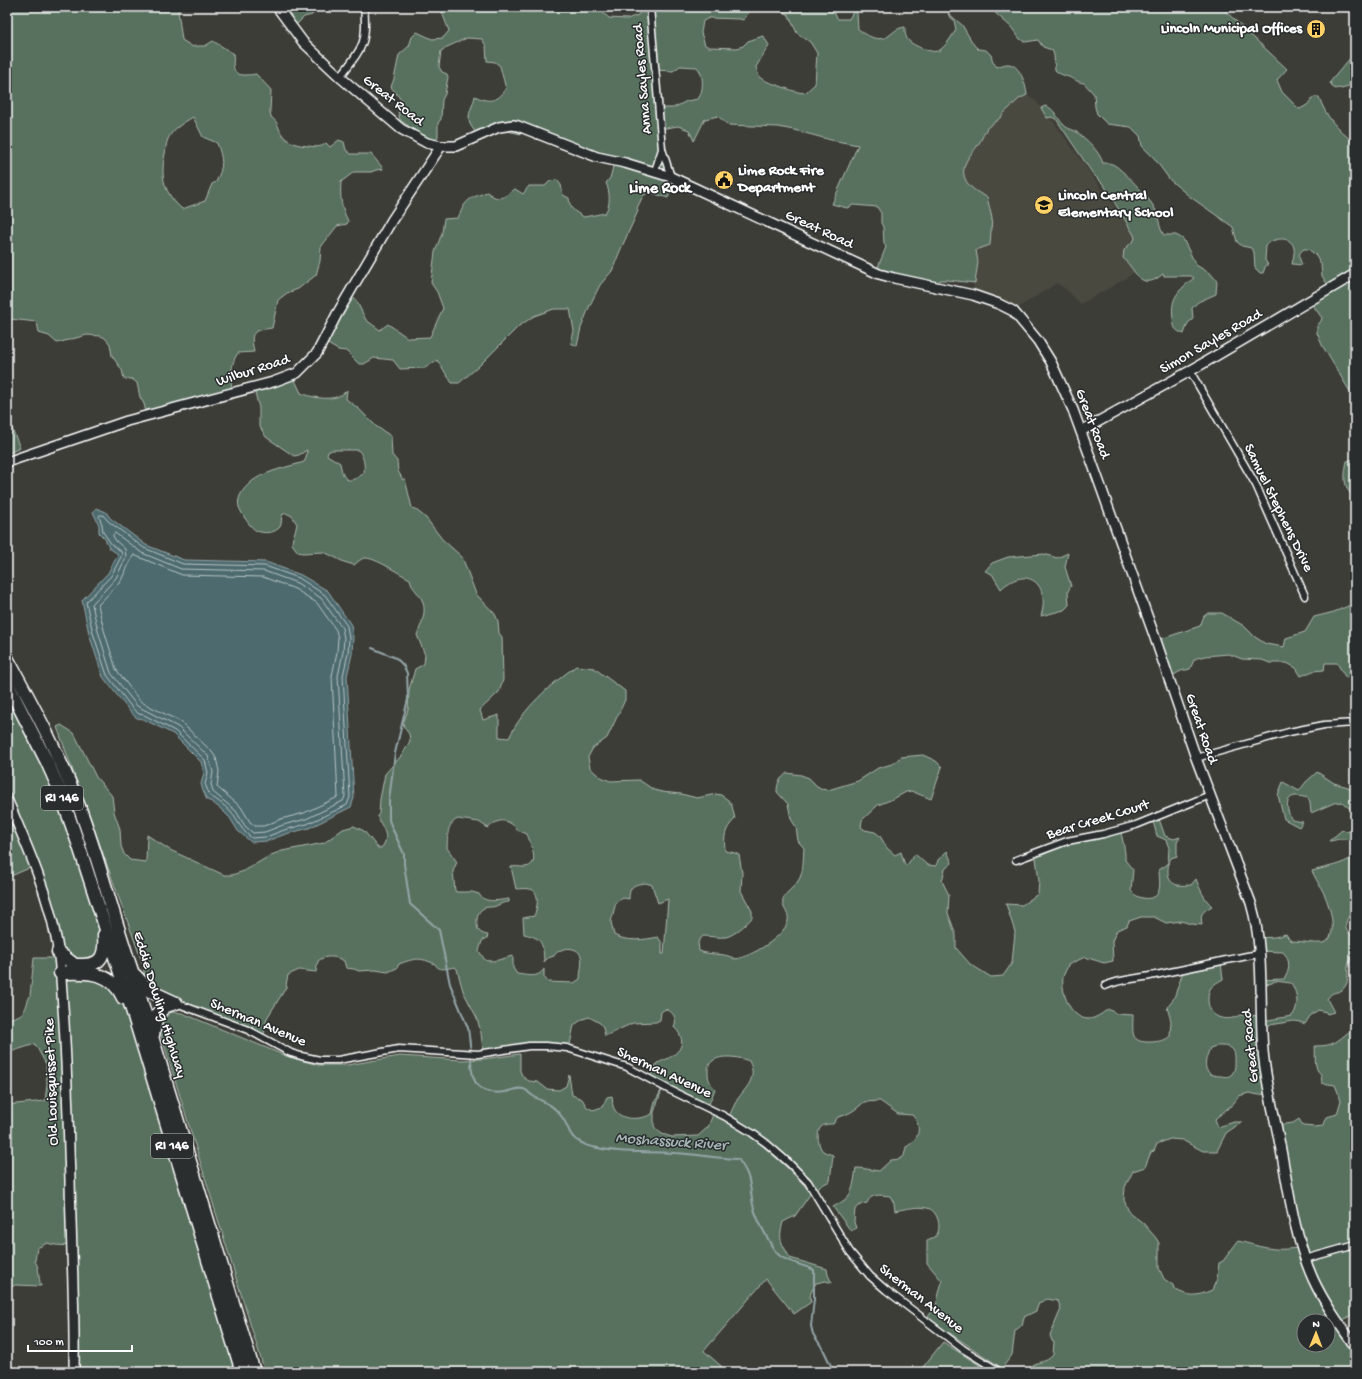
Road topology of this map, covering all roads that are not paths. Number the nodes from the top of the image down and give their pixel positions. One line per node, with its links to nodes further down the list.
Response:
1 (277, 7): 4 (street, Great Road)
2 (364, 7): 4 (street)
3 (650, 7): 6 (street, Anna Sayles Road)
4 (340, 76): 5 (street, Great Road)
5 (441, 146): 7 (street, Great Road); 12 (street, Wilbur Road)
6 (662, 149): 7 (street, Anna Sayles Road); 8 (street, Anna Sayles Road)
7 (655, 171): 8 (street, Great Road)
8 (671, 176): 11 (street, Great Road)
9 (1355, 274): 10 (street, Simon Sayles Road)
10 (1190, 371): 11 (street, Simon Sayles Road); 13 (street, Samuel Stephens Drive)
11 (1081, 431): 17 (street, Great Road)
12 (7, 462)
13 (1305, 596)
14 (7, 658): 26 (highway, Eddie Dowling Highway / RI 146)
15 (7, 683): 21 (highway, Eddie Dowling Highway / RI 146)
16 (1355, 723): 17 (street)
17 (1196, 758): 18 (street, Great Road)
18 (1210, 796): 20 (street, Bear Creek Court); 23 (street, Great Road)
19 (7, 799): 22 (street, Old Louisquisset Pike)
20 (1016, 860)
21 (103, 920): 24 (highway); 29 (highway, Eddie Dowling Highway / RI 146)
22 (58, 952): 24 (highway); 25 (street, Old Louisquisset Pike)
23 (1259, 954): 27 (street); 32 (street, Great Road)
24 (76, 966): 25 (highway)
25 (60, 969): 29 (highway); 34 (street, Old Louisquisset Pike)
26 (133, 974): 28 (highway); 30 (highway, Eddie Dowling Highway / RI 146)
27 (1106, 986)
28 (176, 1003): 30 (highway); 37 (street, Sherman Avenue)
29 (132, 1010): 35 (highway, Eddie Dowling Highway / RI 146)
30 (153, 1038): 36 (highway, Eddie Dowling Highway / RI 146)
31 (1355, 1246): 32 (street)
32 (1305, 1258): 33 (street, Great Road)
33 (1355, 1346)
34 (74, 1372)
35 (242, 1372)
36 (254, 1372)
37 (1000, 1372)

